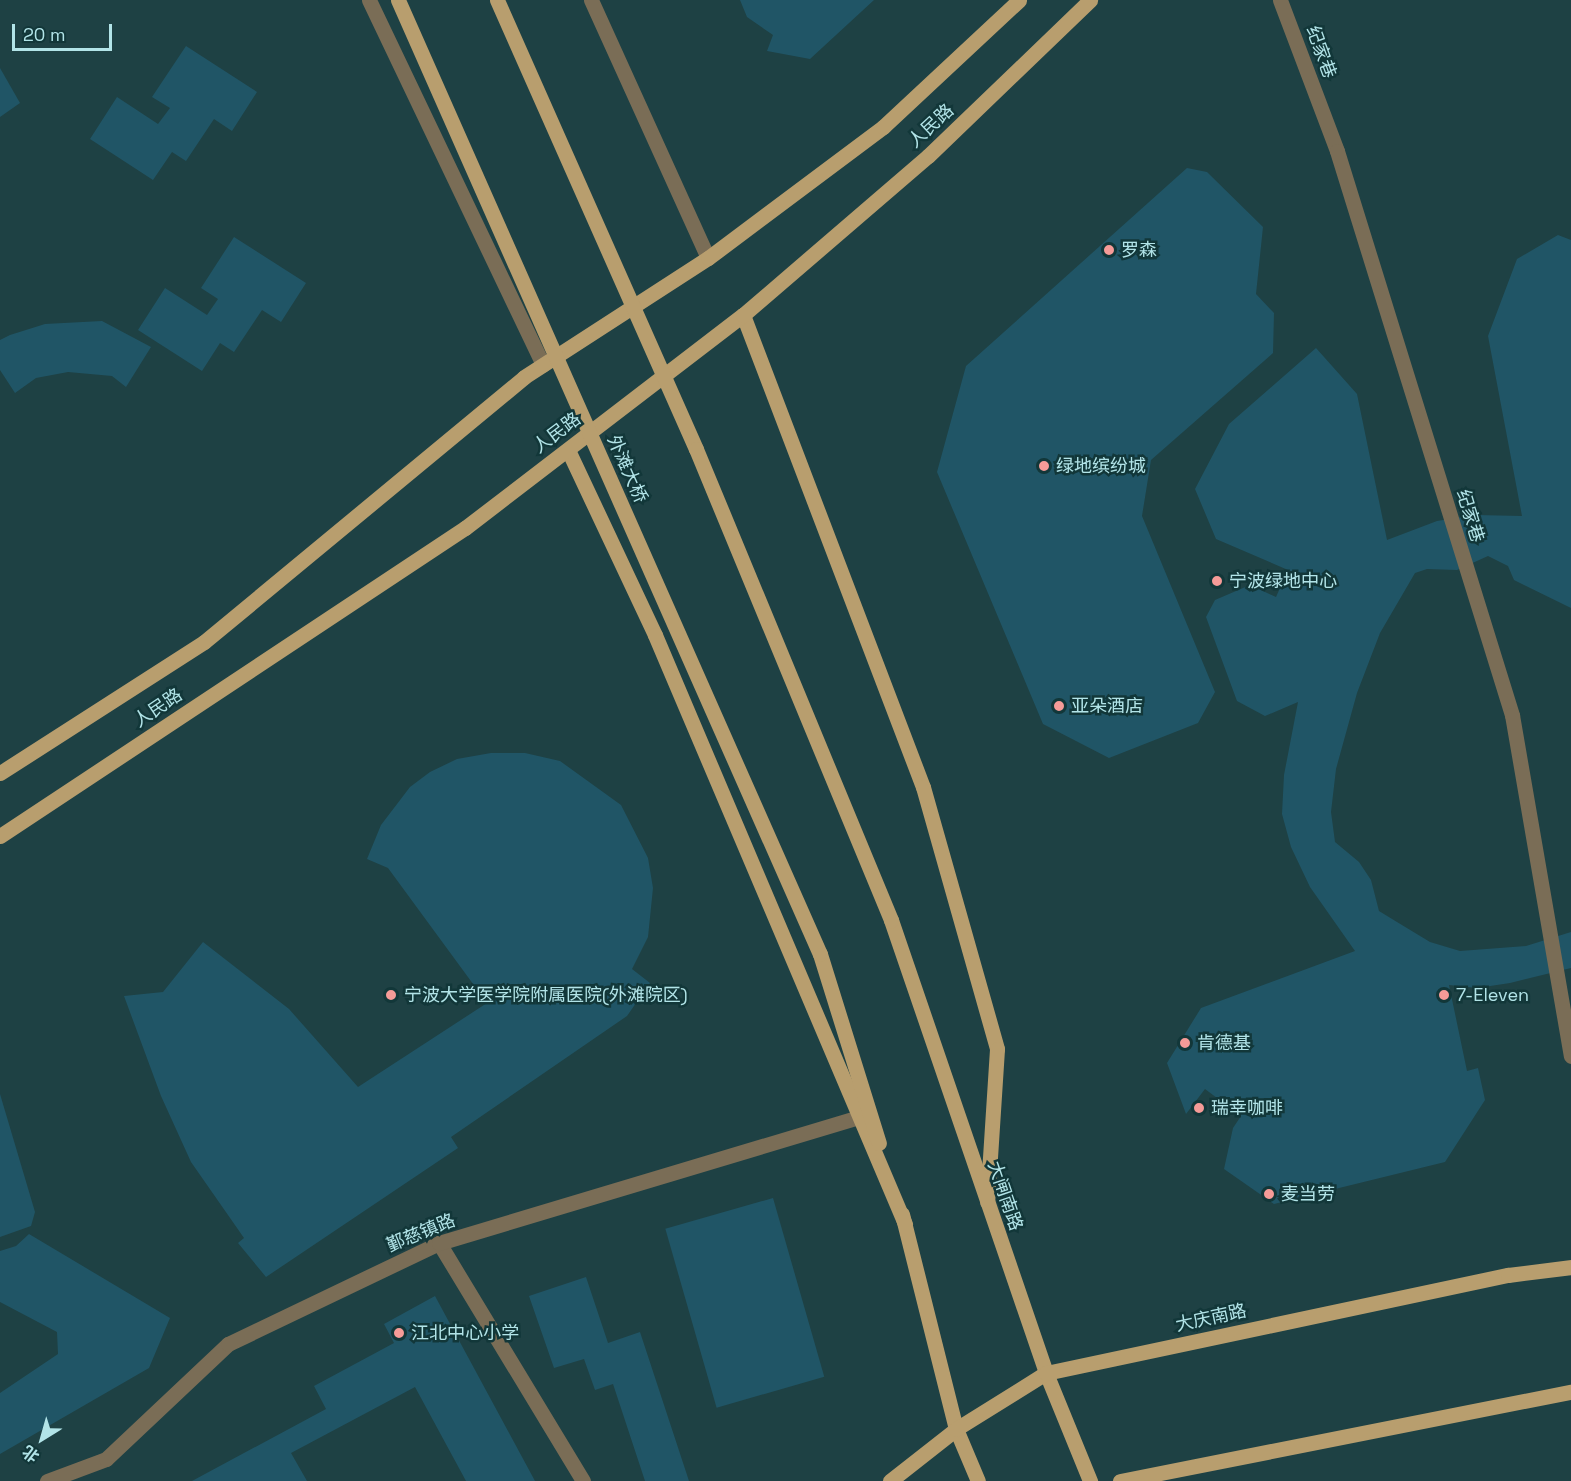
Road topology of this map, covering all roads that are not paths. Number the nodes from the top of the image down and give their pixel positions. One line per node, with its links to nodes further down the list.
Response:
1 (369, 0): 10 (street)
2 (398, 0): 17 (main road, 外滩大桥, bridge)
3 (496, 0): 16 (main road, 大闸南路, bridge)
4 (591, 0): 8 (street)
5 (1019, 0): 8 (main road, 人民路)
6 (1090, 0): 9 (main road, 人民路)
7 (1280, 0): 14 (street, 纪家巷)
8 (708, 258): 10 (main road, 人民路)
9 (743, 315): 11 (main road, 人民路); 16 (main road)
10 (543, 365): 12 (main road, 人民路)
11 (568, 450): 13 (main road, 人民路); 15 (main road)
12 (0, 773)
13 (0, 836)
14 (1571, 1056)
15 (859, 1117): 17 (main road); 18 (street, 鄞慈镇路)
16 (987, 1202): 20 (main road, 大闸南路)
17 (905, 1224): 22 (main road)
18 (439, 1243): 23 (street, 鄞慈镇路); 24 (street)
19 (1571, 1267): 20 (main road, 大庆南路)
20 (1047, 1373): 22 (main road, 大庆南路); 27 (main road, 大闸南路)
21 (1571, 1392): 28 (main road)
22 (956, 1430): 25 (main road, 大庆南路); 26 (main road)
23 (47, 1481)
24 (584, 1481)
25 (890, 1481)
26 (978, 1481)
27 (1090, 1481)
28 (1120, 1481)

